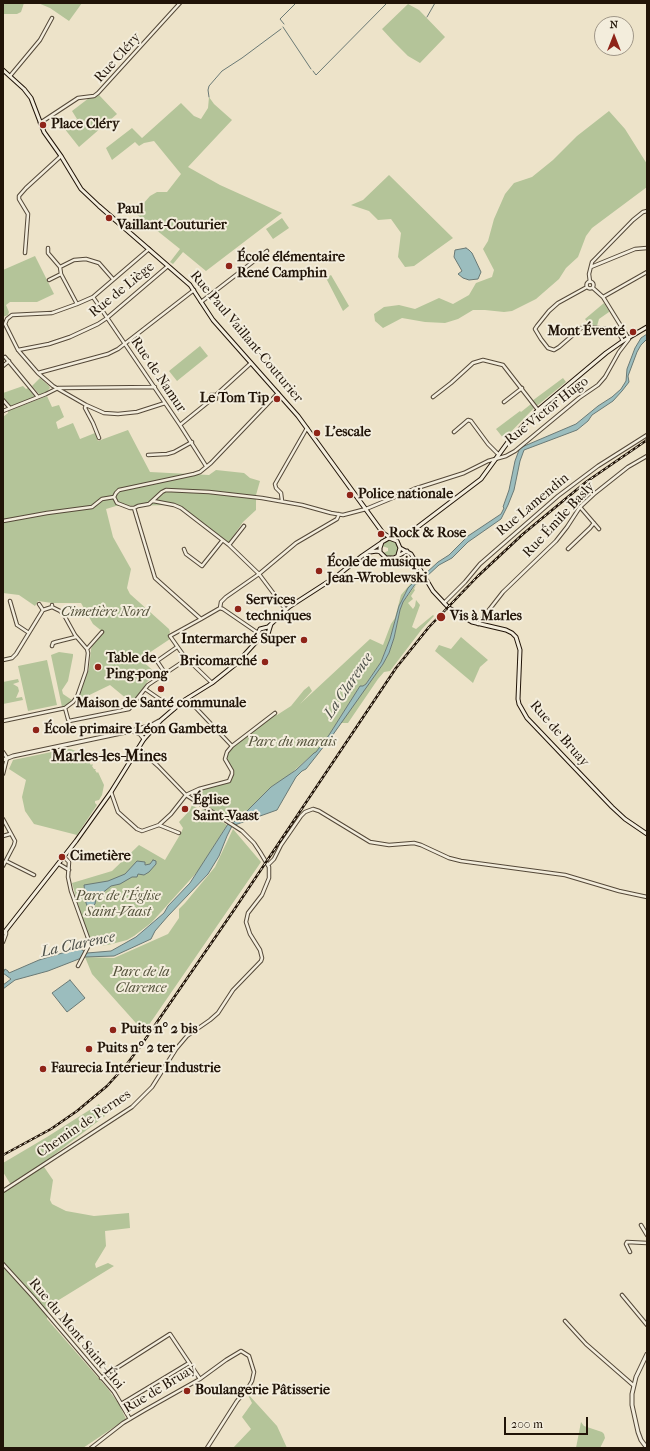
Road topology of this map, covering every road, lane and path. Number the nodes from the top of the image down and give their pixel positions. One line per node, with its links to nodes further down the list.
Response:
1 (180, 3): 5 (street, Rue Cléry)
2 (52, 18): 4 (street)
3 (3, 70): 4 (main road, Rue Paul Vaillant-Couturier)
4 (10, 76): 5 (main road, Rue Paul Vaillant-Couturier)
5 (40, 123): 6 (main road, Rue Paul Vaillant-Couturier)
6 (61, 156): 10 (main road, Rue Paul Vaillant-Couturier); 12 (street)
7 (647, 211): 15 (street)
8 (48, 248): 14 (street)
9 (647, 248): 15 (street)
10 (149, 249): 13 (main road, Rue Paul Vaillant-Couturier); 18 (street)
11 (267, 251): 26 (street)
12 (25, 253)
13 (168, 266): 23 (main road, Rue Paul Vaillant-Couturier); 28 (street, Rue de Liège)
14 (60, 267): 17 (street); 18 (street)
15 (591, 267): 20 (street)
16 (647, 272): 25 (street)
17 (61, 274): 19 (street); 27 (street)
18 (114, 279): 24 (street)
19 (49, 280)
20 (590, 282): 21 (street); 22 (street)
21 (587, 287): 22 (street); 31 (street)
22 (593, 288): 25 (street)
23 (194, 290): 26 (main road, Rue Paul Vaillant-Couturier); 34 (street)
24 (93, 297): 27 (street); 28 (street, Rue de Namur)
25 (603, 297): 29 (street)
26 (201, 302): 40 (main road, Rue Paul Vaillant-Couturier)
27 (77, 304): 36 (street)
28 (107, 318): 34 (street, Rue de Namur); 36 (street, Rue de Liège)
29 (621, 327): 31 (street); 32 (street)
30 (647, 327): 32 (main road)
31 (617, 330): 33 (street)
32 (629, 337): 33 (main road); 37 (street, Rue Victor Hugo)
33 (623, 341): 35 (main road)
34 (125, 344): 42 (street); 43 (street, Rue de Namur)
35 (614, 346): 37 (street); 54 (main road)
36 (18, 350): 42 (street)
37 (619, 352): 65 (street, Rue Victor Hugo)
38 (5, 357): 39 (street)
39 (9, 361): 41 (street); 47 (street)
40 (251, 363): 46 (main road, Rue Paul Vaillant-Couturier); 56 (street)
41 (3, 366)
42 (38, 373): 44 (street)
43 (155, 387): 44 (street); 51 (street, Rue de Namur)
44 (58, 388): 47 (street); 52 (street)
45 (522, 388): 48 (street); 50 (street); 54 (street)
46 (278, 393): 57 (main road, Rue Paul Vaillant-Couturier); 66 (street)
47 (38, 397): 53 (street)
48 (433, 397)
49 (3, 400): 53 (street)
50 (504, 402)
51 (165, 403): 52 (street); 56 (street, Rue de Namur)
52 (86, 405): 60 (street)
53 (10, 408): 55 (street)
54 (538, 410): 63 (main road)
55 (3, 411)
56 (180, 425): 61 (street, Rue de Namur)
57 (307, 428): 69 (street); 72 (main road, Rue Paul Vaillant-Couturier)
58 (454, 432): 63 (street)
59 (647, 435): 94 (street, Rue Lamendin)
60 (99, 438)
61 (192, 442): 62 (street); 66 (street, Rue de Namur)
62 (148, 455)
63 (498, 455): 65 (main road)
64 (647, 456): 70 (street, Rue Émile Basly)
65 (496, 459): 72 (street); 79 (main road, Rue Victor Hugo)
66 (206, 466): 67 (street)
67 (114, 497): 71 (street); 74 (street)
68 (152, 501): 69 (street); 71 (street); 81 (street)
69 (282, 501): 73 (street)
70 (580, 507): 75 (street); 101 (street, Rue Émile Basly)
71 (134, 508): 99 (street)
72 (366, 508): 73 (street); 78 (main road, Rue Paul Vaillant-Couturier)
73 (338, 514): 92 (street)
74 (3, 521)
75 (594, 523): 77 (street); 86 (street)
76 (244, 526): 84 (street)
77 (599, 529)
78 (383, 533): 80 (main road); 82 (main road)
79 (403, 535): 80 (main road, Rue Victor Hugo); 83 (main road)
80 (392, 538): 82 (main road); 83 (main road)
81 (222, 541): 84 (street); 87 (street)
82 (382, 542): 89 (main road); 90 (main road)
83 (399, 544): 85 (main road)
84 (229, 545): 92 (street)
85 (400, 548): 88 (main road); 91 (main road)
86 (568, 548)
87 (184, 549)
88 (407, 551): 91 (main road); 94 (main road, Rue de Bruay)
89 (368, 552): 90 (main road); 98 (main road)
90 (380, 552): 91 (main road)
91 (398, 555)
92 (260, 574): 96 (street); 98 (street)
93 (10, 601): 106 (street)
94 (444, 603): 101 (main road, Rue de Bruay)
95 (39, 604): 97 (street)
96 (220, 608): 99 (street); 103 (street)
97 (43, 610): 106 (street); 108 (street)
98 (286, 610): 100 (main road)
99 (201, 619): 112 (street)
100 (271, 624): 102 (main road); 105 (main road)
101 (477, 624): 141 (main road, Rue de Bruay)
102 (263, 628): 103 (street); 105 (main road); 107 (main road)
103 (252, 629): 107 (street)
104 (102, 632): 113 (street)
105 (269, 632): 109 (main road)
106 (30, 633): 115 (street)
107 (258, 634): 109 (main road); 110 (main road)
108 (76, 637): 111 (street); 113 (street)
109 (261, 638): 110 (main road)
110 (256, 642): 117 (main road)
111 (52, 646)
112 (177, 647): 114 (street); 116 (street)
113 (87, 649): 120 (street)
114 (186, 659): 116 (street); 117 (street)
115 (3, 660)
116 (165, 674): 118 (street)
117 (212, 683): 119 (main road)
118 (145, 689): 120 (street); 121 (street)
119 (188, 698): 121 (main road); 129 (street)
120 (65, 708): 124 (street)
121 (174, 709): 123 (main road)
122 (275, 713): 129 (street)
123 (161, 720): 125 (main road); 127 (main road)
124 (3, 721)
125 (142, 728): 126 (main road); 127 (main road)
126 (131, 731): 128 (main road); 132 (main road)
127 (148, 734): 128 (main road)
128 (144, 739): 130 (main road)
129 (232, 746): 136 (street)
130 (138, 748): 135 (main road); 136 (street)
131 (3, 752): 132 (street)
132 (7, 758): 133 (main road); 134 (street)
133 (3, 760)
134 (3, 774)
135 (111, 792): 138 (street); 143 (main road)
136 (186, 795): 138 (street); 146 (street)
137 (3, 818): 140 (street)
138 (159, 825): 139 (street)
139 (179, 833)
140 (10, 834): 142 (street); 144 (street)
141 (647, 834)
142 (3, 836)
143 (64, 857): 145 (main road); 148 (street)
144 (6, 861): 147 (street); 149 (street)
145 (59, 864): 148 (street); 151 (main road)
146 (268, 865): 150 (street); 154 (street, Chemin de Pernes)
147 (3, 866)
148 (69, 870): 153 (street)
149 (34, 875)
150 (647, 898)
151 (4, 932): 152 (street)
152 (3, 942)
153 (78, 966)
154 (3, 1191)
155 (641, 1225): 156 (street)
156 (647, 1236)
157 (647, 1243): 158 (street)
158 (630, 1252)
159 (3, 1264): 165 (street, Rue du Mont Saint-Éloi)
160 (622, 1295): 162 (street)
161 (565, 1321): 167 (street)
162 (647, 1325)
163 (647, 1354): 167 (main road)
164 (189, 1363): 165 (street); 166 (street); 168 (street)
165 (101, 1378): 168 (street, Rue du Mont Saint-Éloi)
166 (200, 1379): 169 (street, Rue de Bruay); 171 (street, Rue de Bruay)
167 (633, 1385): 172 (main road)
168 (121, 1404): 169 (street, Rue du Mont Saint-Éloi)
169 (130, 1419): 170 (street, Rue de Bruay)
170 (91, 1448)
171 (207, 1448)
172 (647, 1448)

